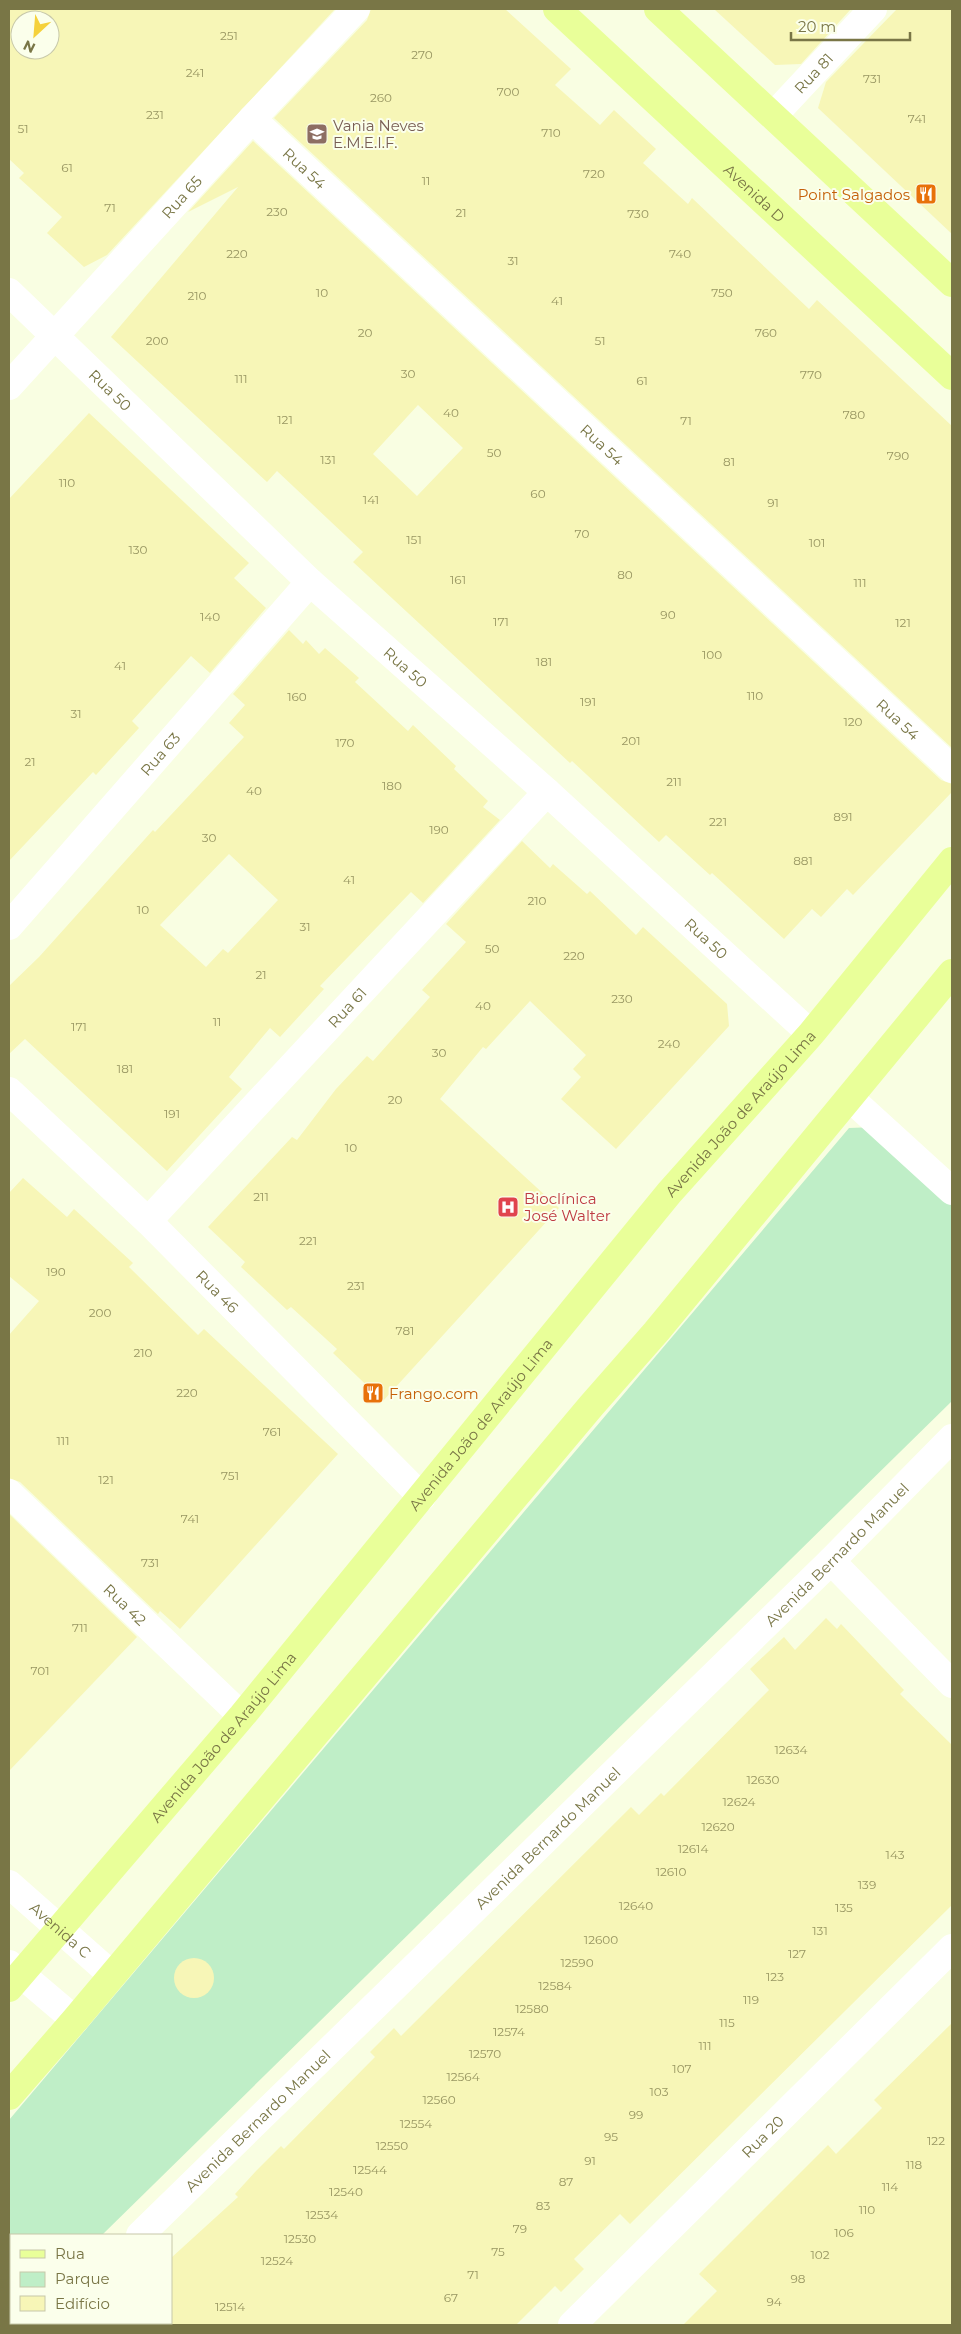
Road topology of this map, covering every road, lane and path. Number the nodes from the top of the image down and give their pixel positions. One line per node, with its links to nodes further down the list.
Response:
1 (356, 9): 6 (street, Rua 65)
2 (557, 9): 10 (main road, Avenida D)
3 (658, 9): 5 (main road)
4 (873, 9): 5 (street, Rua 81)
5 (774, 116): 7 (main road)
6 (252, 119): 9 (street, Rua 65); 13 (street, Rua 54)
7 (952, 282)
8 (9, 292): 9 (street, Rua 50)
9 (56, 336): 11 (street, Rua 65); 12 (street, Rua 50)
10 (952, 376)
11 (9, 386)
12 (310, 582): 14 (street, Rua 50); 16 (street, Rua 63)
13 (952, 769)
14 (547, 792): 18 (street, Rua 50); 22 (street, Rua 61)
15 (952, 861): 18 (main road, Avenida João de Araújo Lima)
16 (9, 926)
17 (952, 973): 20 (main road)
18 (810, 1034): 25 (main road, Avenida João de Araújo Lima)
19 (9, 1090): 22 (street, Rua 46)
20 (850, 1098): 21 (street); 33 (main road)
21 (952, 1191)
22 (148, 1221): 25 (street, Rua 46)
23 (952, 1438): 26 (street, Avenida Bernardo Manuel)
24 (9, 1493): 28 (street, Rua 42)
25 (422, 1496): 28 (main road, Avenida João de Araújo Lima)
26 (831, 1560): 27 (street); 36 (street, Avenida Bernardo Manuel)
27 (952, 1684)
28 (242, 1716): 30 (main road, Avenida João de Araújo Lima)
29 (9, 1884): 30 (street, Avenida C)
30 (59, 1930): 32 (main road, Avenida João de Araújo Lima); 33 (street, Avenida C)
31 (952, 1948): 37 (street, Rua 20)
32 (13, 1975): 34 (street)
33 (112, 1975): 34 (main road)
34 (75, 2020): 35 (main road)
35 (9, 2096)
36 (141, 2234)
37 (572, 2325)

